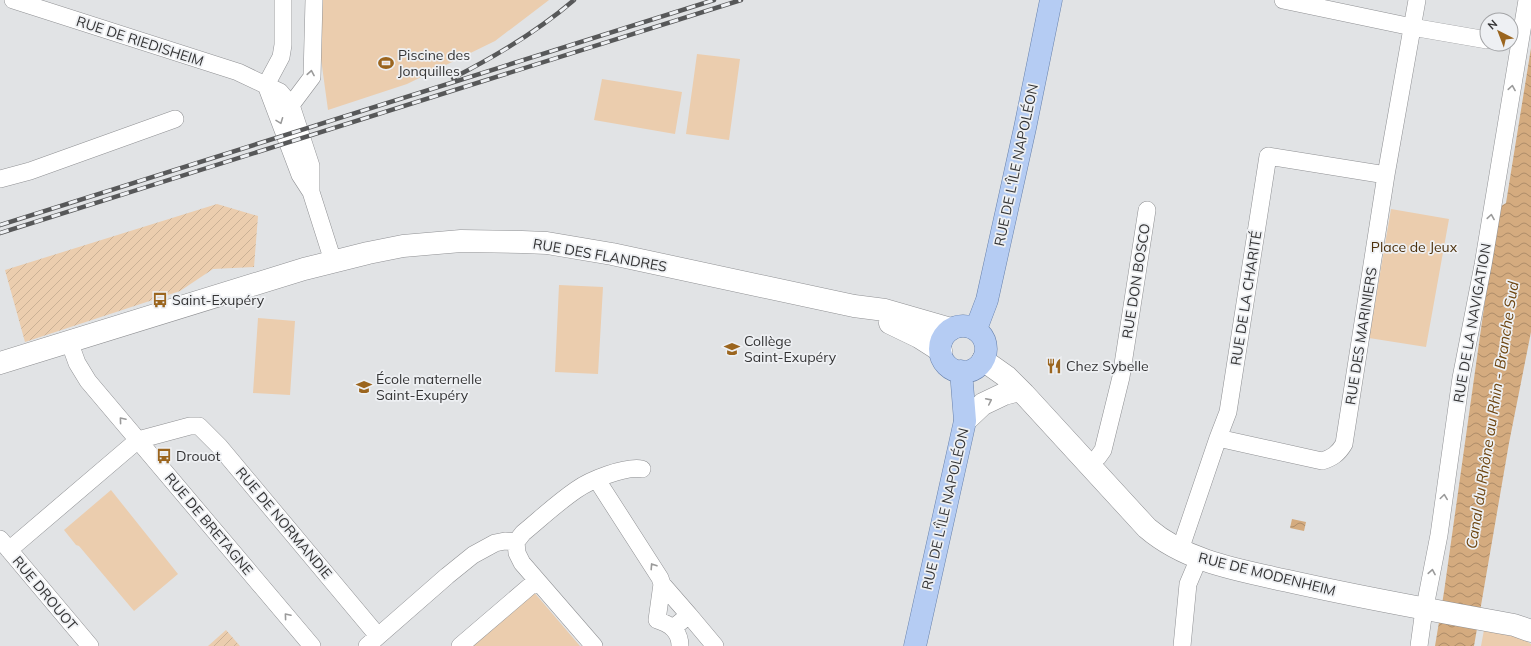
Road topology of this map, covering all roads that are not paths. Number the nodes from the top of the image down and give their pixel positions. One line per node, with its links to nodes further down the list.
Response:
1 (13, 0): 12 (street, RUE DE RIEDISHEIM)
2 (283, 0): 12 (street)
3 (314, 0): 13 (street, one-way to 3)
4 (1051, 0): 22 (main road, RUE DE L'ÎLE NAPOLÉON)
5 (1283, 0): 8 (street)
6 (1417, 0): 8 (street, RUE DES MARINIERS)
7 (1527, 0): 9 (street, RUE DE LA NAVIGATION)
8 (1412, 27): 10 (street); 15 (street, RUE DES MARINIERS)
9 (1519, 30)
10 (1479, 39)
11 (1514, 52): 40 (street, RUE DE LA NAVIGATION, one-way to 11)
12 (266, 85): 13 (street, RUE DE RIEDISHEIM); 17 (street, one-way to 17)
13 (290, 105): 17 (street)
14 (174, 119): 16 (street)
15 (1386, 174): 30 (street, RUE DE LA CHARITÉ); 30 (street, RUE DES MARINIERS)
16 (0, 179)
17 (311, 192): 19 (street)
18 (1147, 210): 32 (street, RUE DON BOSCO)
19 (333, 261): 20 (street, RUE DES FLANDRES); 23 (street, RUE DES FLANDRES)
20 (854, 306): 21 (street, RUE DES FLANDRES); 24 (street, RUE DES FLANDRES)
21 (951, 329): 22 (main road); 24 (main road)
22 (976, 329): 25 (main road)
23 (69, 341): 26 (street, RUE DES FLANDRES); 31 (street, RUE DE BRETAGNE, one-way to 23)
24 (941, 351): 27 (main road)
25 (983, 360): 27 (main road); 28 (street, RUE DE MODENHEIM)
26 (0, 363)
27 (961, 371): 29 (main road, RUE DE L'ÎLE NAPOLÉON)
28 (1019, 390): 29 (street, one-way to 28); 32 (street, RUE DE MODENHEIM)
29 (965, 422): 51 (main road, RUE DE L'ÎLE NAPOLÉON)
30 (1218, 438): 37 (street, RUE DE LA CHARITÉ)
31 (138, 440): 36 (street, RUE DE NORMANDIE); 44 (street, RUE DE NORMANDIE); 46 (street, RUE DE BRETAGNE, one-way to 31)
32 (1089, 465): 37 (street, RUE DE MODENHEIM)
33 (642, 469): 34 (street)
34 (596, 480): 35 (street); 39 (street, one-way to 34)
35 (516, 542): 38 (street); 44 (street)
36 (4, 545): 45 (street, RUE DROUOT)
37 (1189, 554): 40 (street, RUE DE MODENHEIM); 52 (street, RUE DE LA CHARITÉ)
38 (536, 581): 47 (street); 48 (street)
39 (662, 584): 41 (street); 42 (street)
40 (1429, 610): 43 (street, RUE DE MODENHEIM); 53 (street, RUE DE LA NAVIGATION)
41 (689, 615): 42 (street); 50 (street)
42 (673, 628): 49 (street)
43 (1531, 631)
44 (372, 641)
45 (90, 646)
46 (312, 646)
47 (460, 646)
48 (594, 646)
49 (680, 646)
50 (715, 646)
51 (915, 646)
52 (1182, 646)
53 (1419, 646)

